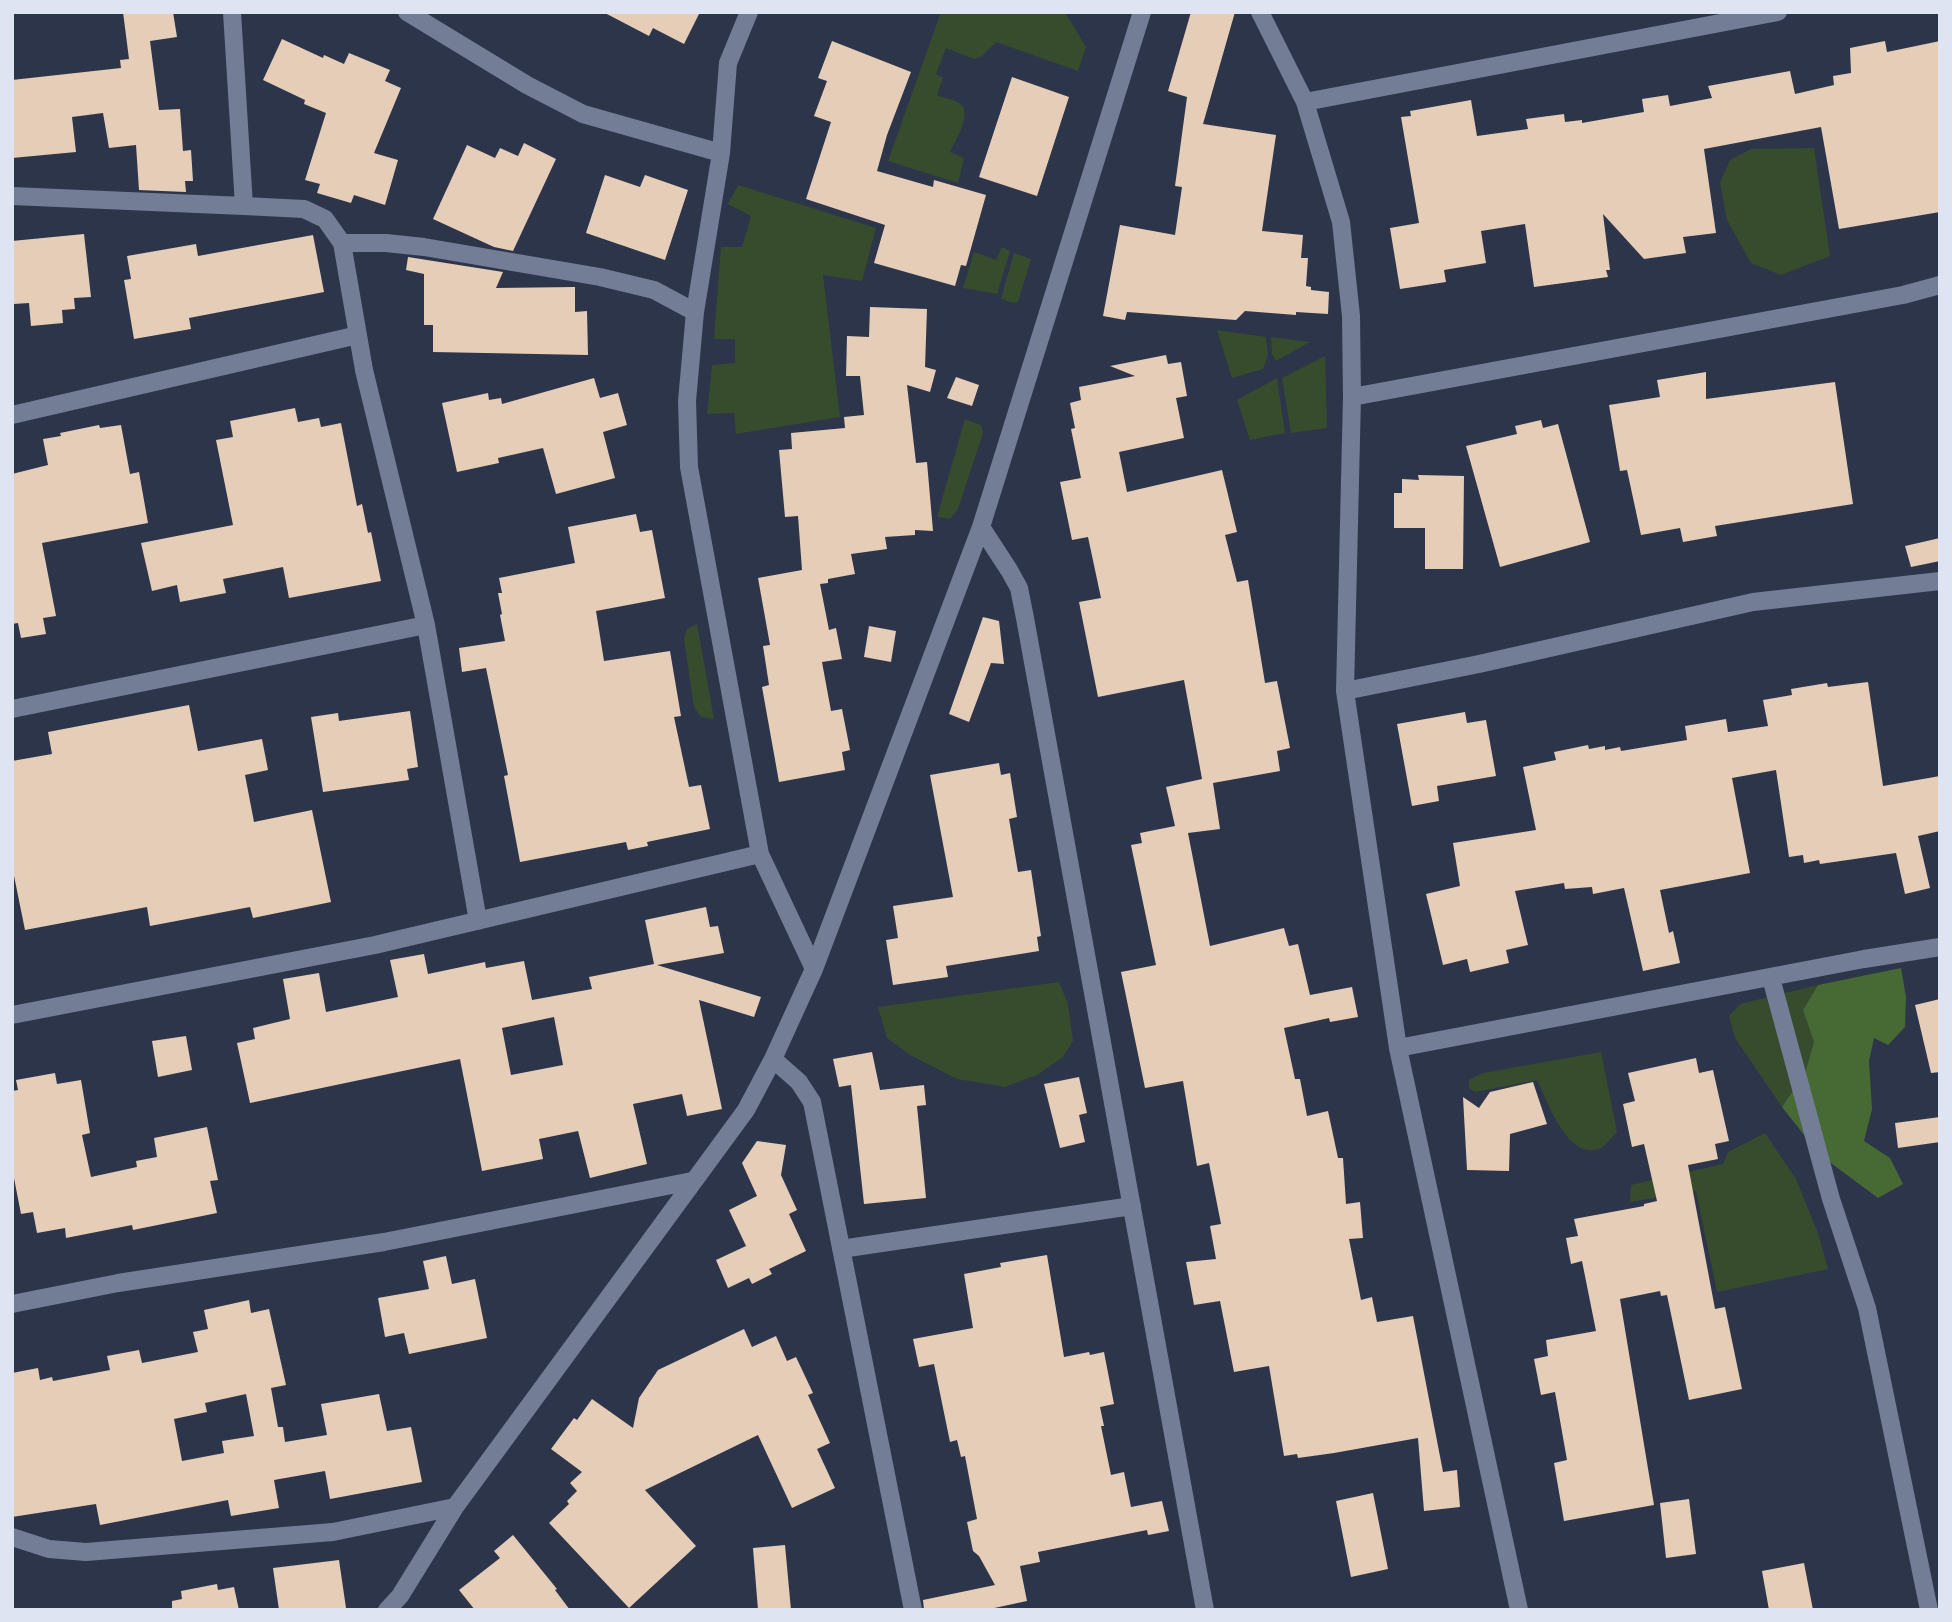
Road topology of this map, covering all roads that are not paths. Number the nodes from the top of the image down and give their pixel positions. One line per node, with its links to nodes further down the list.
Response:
1 (232, 12): 10 (street)
2 (407, 12): 8 (street)
3 (749, 12): 8 (street)
4 (1142, 12): 17 (street)
5 (1259, 12): 7 (street)
6 (1778, 12): 7 (street)
7 (1305, 102): 15 (street)
8 (721, 153): 13 (street)
9 (12, 195): 10 (street)
10 (244, 206): 11 (street)
11 (342, 243): 13 (street); 14 (street)
12 (1940, 285): 15 (street)
13 (695, 312): 22 (street)
14 (358, 335): 16 (street); 19 (street)
15 (1352, 397): 20 (street)
16 (12, 415)
17 (981, 527): 25 (street); 31 (street)
18 (1940, 581): 20 (street)
19 (426, 625): 21 (street); 23 (street)
20 (1345, 691): 28 (street)
21 (12, 709)
22 (760, 854): 23 (street); 25 (street)
23 (478, 921): 27 (street)
24 (1940, 947): 26 (street)
25 (814, 969): 29 (street)
26 (1771, 978): 28 (street); 42 (street)
27 (12, 1015)
28 (1398, 1048): 41 (street)
29 (773, 1059): 30 (street); 32 (street)
30 (692, 1181): 33 (street); 34 (street)
31 (1132, 1206): 32 (street); 40 (street)
32 (841, 1249): 39 (street)
33 (12, 1304)
34 (455, 1507): 35 (street); 36 (street)
35 (12, 1537)
36 (400, 1596): 37 (street); 38 (street)
37 (387, 1610)
38 (413, 1610)
39 (913, 1610)
40 (1205, 1610)
41 (1519, 1610)
42 (1928, 1610)

